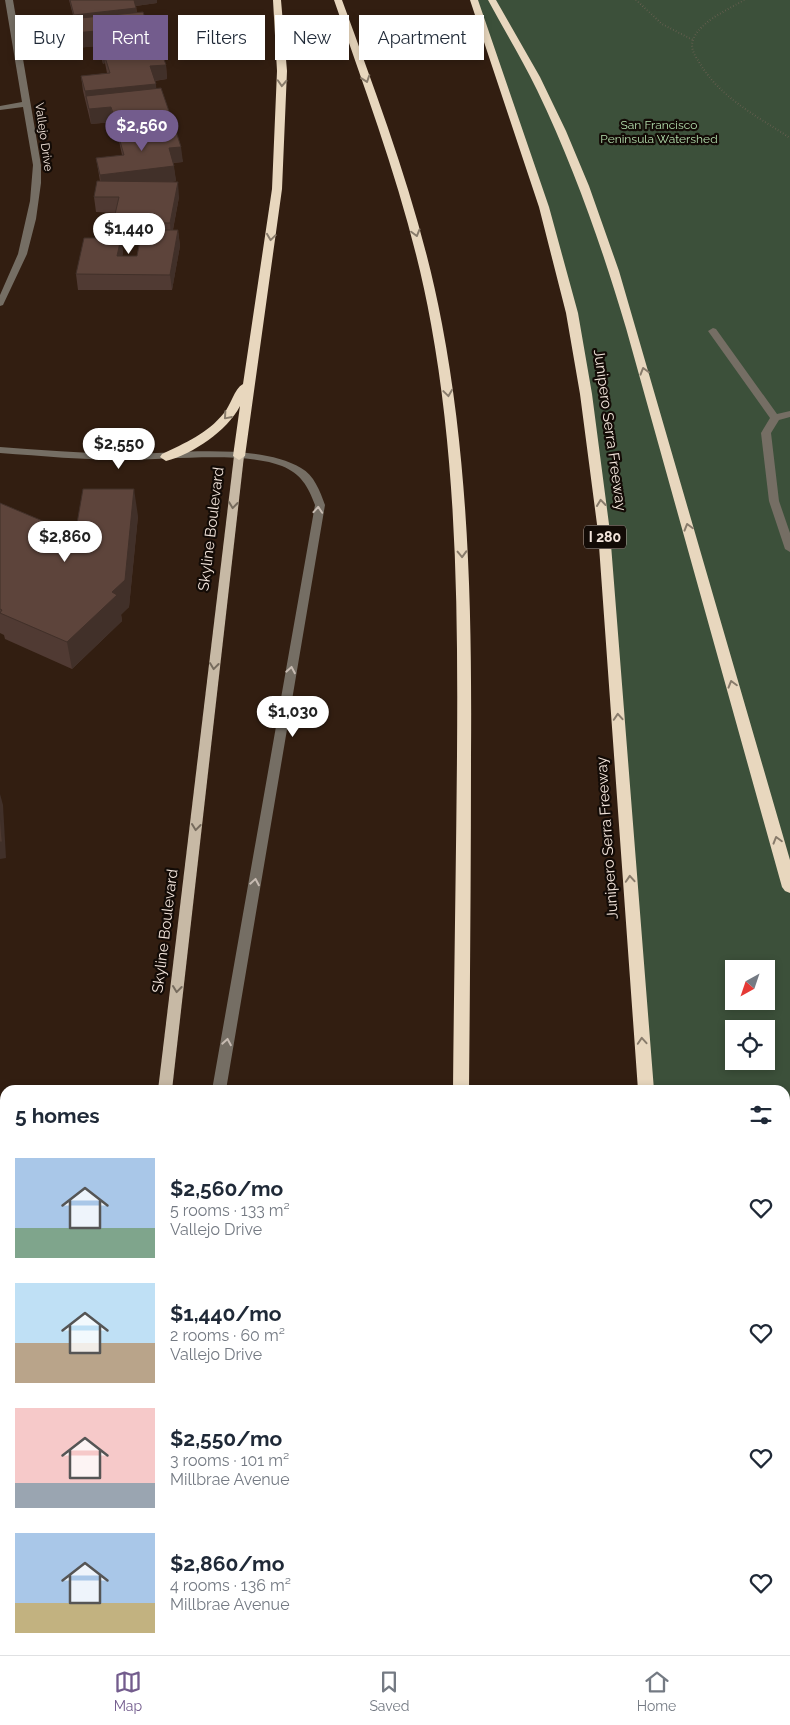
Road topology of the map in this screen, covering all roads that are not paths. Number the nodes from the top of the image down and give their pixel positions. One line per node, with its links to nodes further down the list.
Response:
1 (9, 0): 6 (street, Vallejo Drive)
2 (277, 0): 10 (highway, one-way to 10)
3 (338, 0): 20 (highway, one-way to 20)
4 (474, 0): 21 (highway, Junipero Serra Freeway / I 280, one-way to 4)
5 (492, 0): 17 (highway, one-way to 5)
6 (27, 104): 7 (street); 8 (street, Vallejo Drive)
7 (0, 108)
8 (0, 303)
9 (713, 331): 12 (street)
10 (252, 375): 14 (highway); 15 (highway, one-way to 15)
11 (790, 414): 12 (street)
12 (775, 418): 16 (street)
13 (0, 450): 15 (street)
14 (239, 456): 15 (street); 18 (main road, Skyline Boulevard, one-way to 18); 19 (street, Skyline Boulevard, one-way to 14)
15 (166, 457)
16 (790, 549)
17 (790, 887)
18 (166, 1085)
19 (220, 1085)
20 (461, 1085)
21 (646, 1085)

